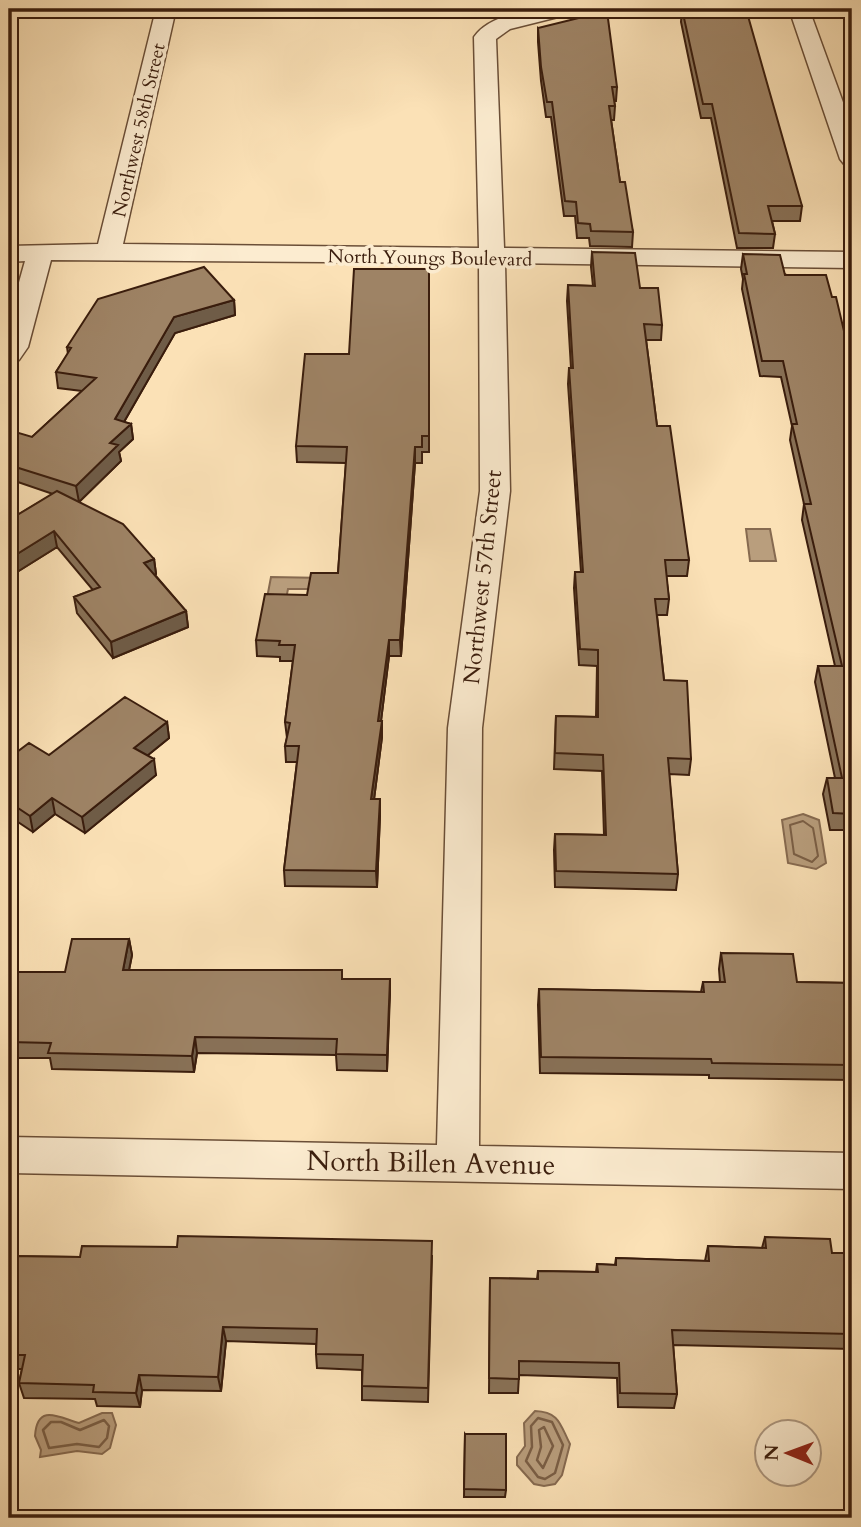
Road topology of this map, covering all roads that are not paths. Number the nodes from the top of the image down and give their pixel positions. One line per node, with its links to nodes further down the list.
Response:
1 (166, 9): 5 (street, Northwest 58th Street)
2 (567, 9): 8 (street, Northwest 57th Street)
3 (799, 9): 4 (street)
4 (852, 159)
5 (109, 251): 7 (street, North Youngs Boulevard); 8 (street, North Youngs Boulevard)
6 (9, 254): 7 (street, North Youngs Boulevard)
7 (40, 254): 10 (street)
8 (492, 258): 9 (street, North Youngs Boulevard); 12 (street, Northwest 57th Street)
9 (852, 260)
10 (9, 354)
11 (9, 1155): 12 (street, North Billen Avenue)
12 (458, 1163): 13 (street, North Billen Avenue)
13 (852, 1171)

